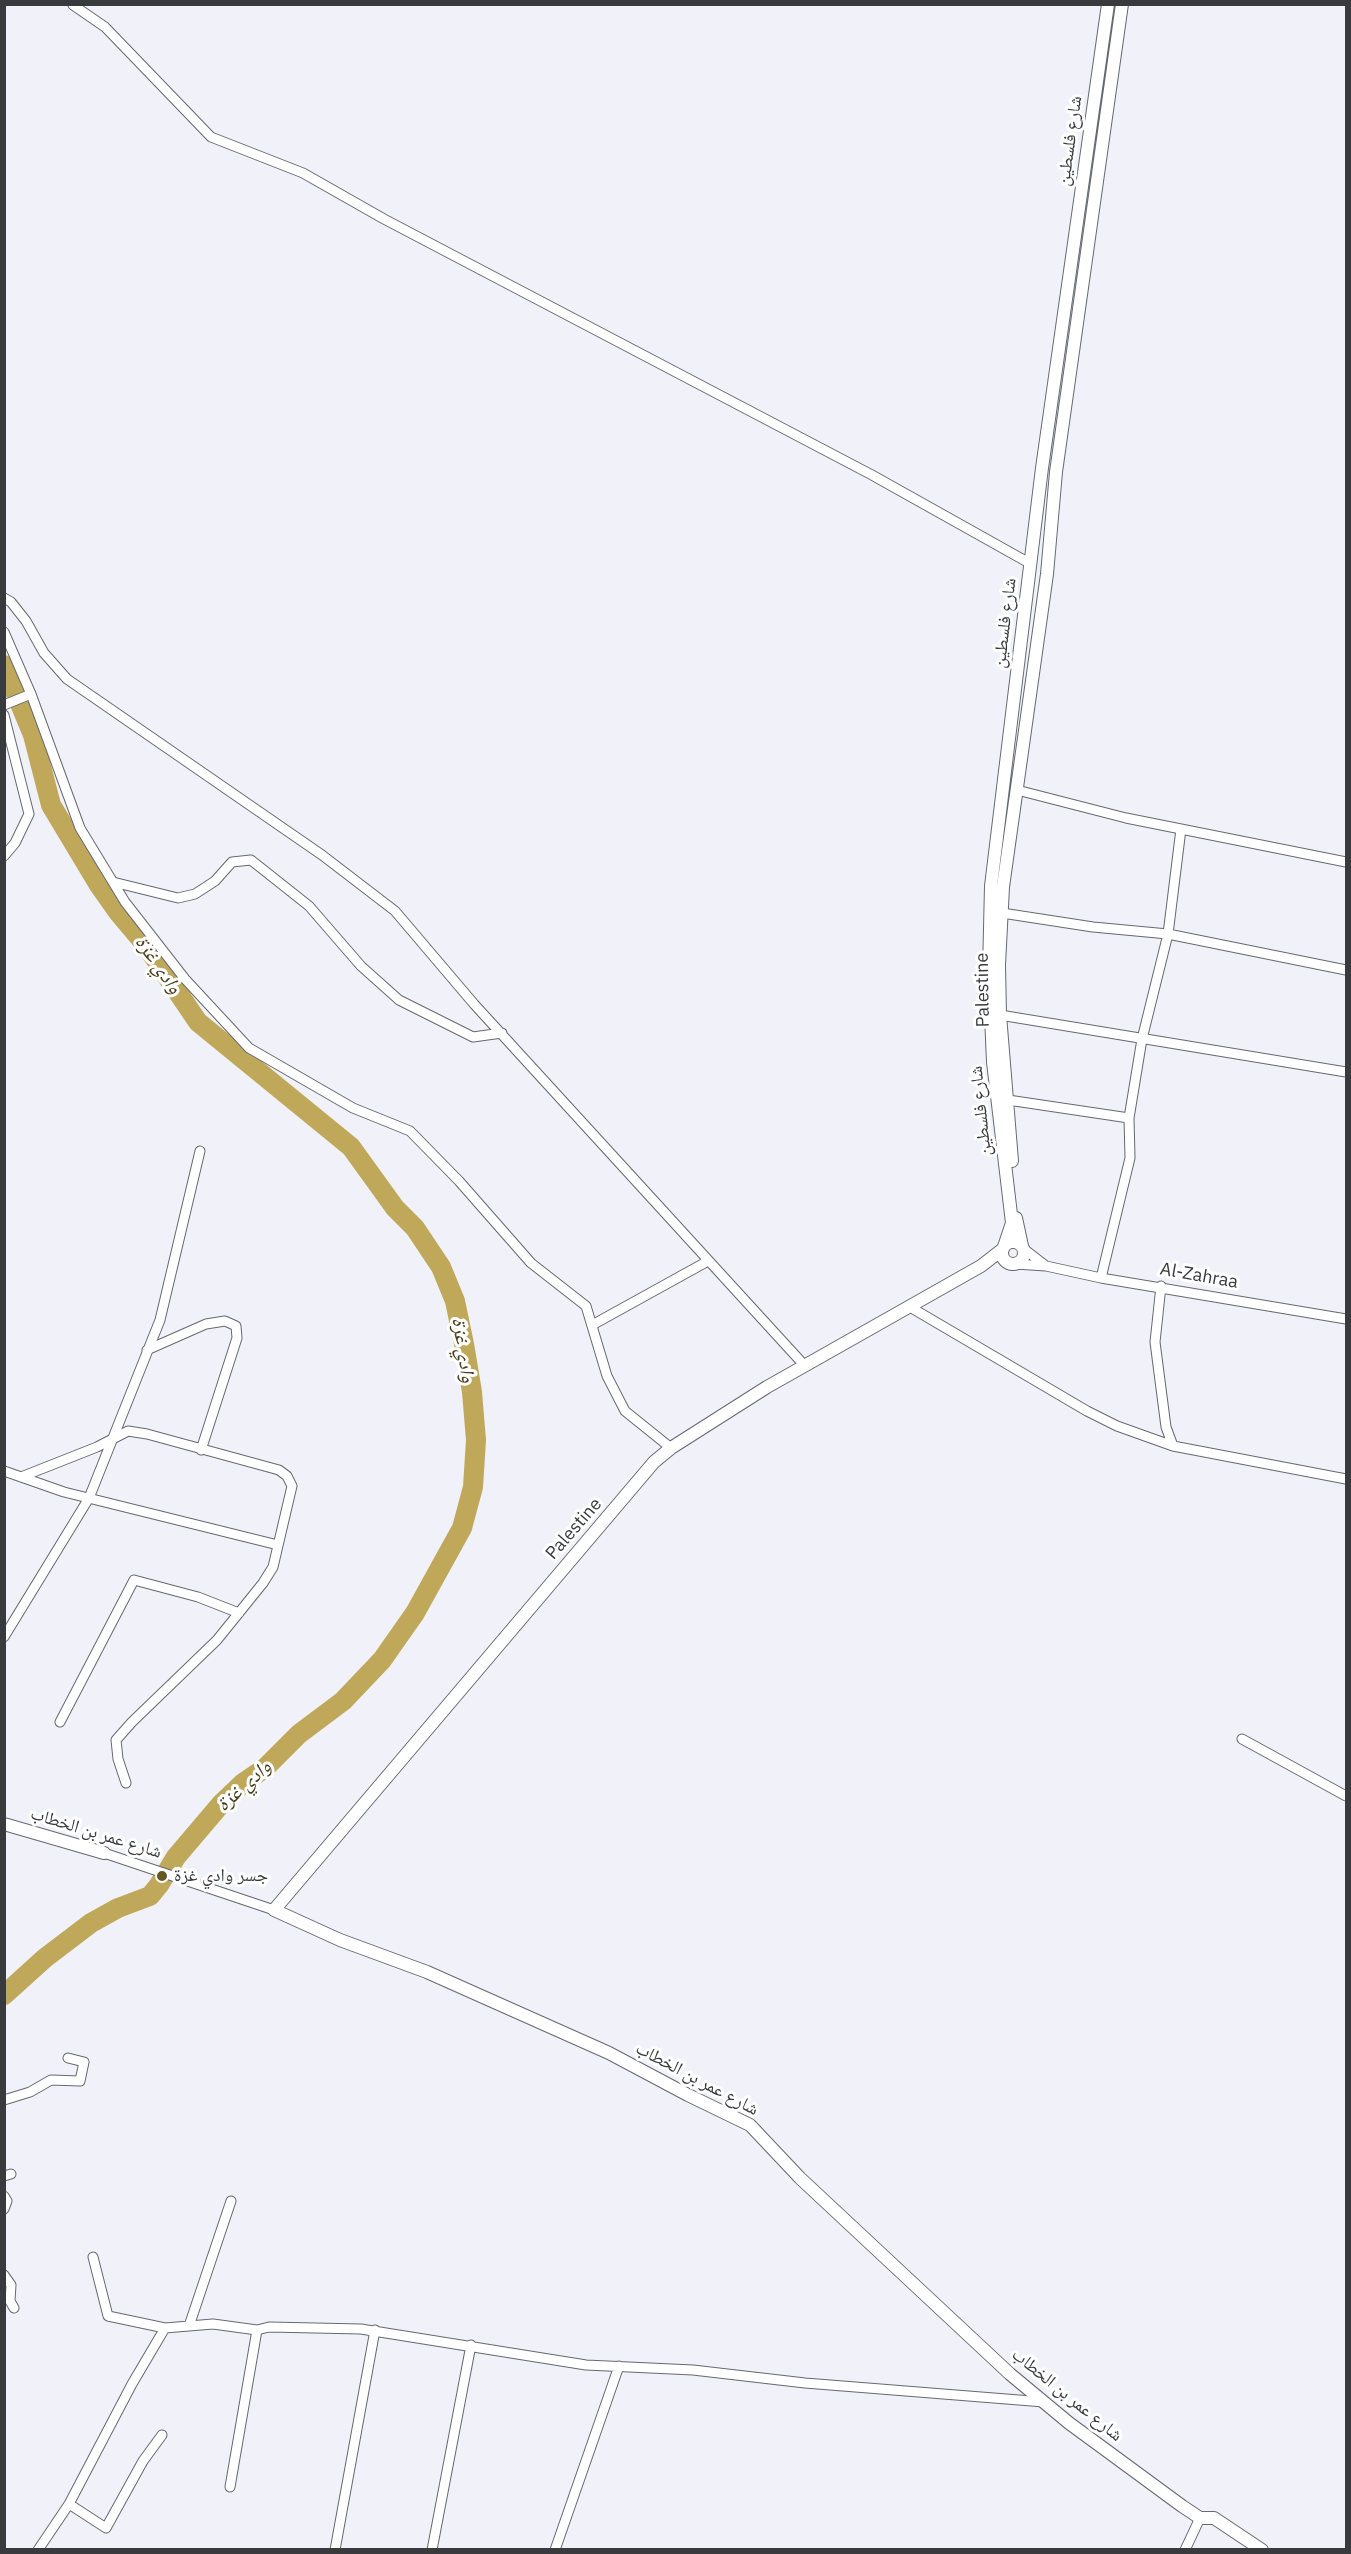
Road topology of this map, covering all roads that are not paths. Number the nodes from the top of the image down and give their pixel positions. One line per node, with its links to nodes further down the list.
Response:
1 (1108, 4): 4 (street, شارع فلسطين)
2 (1122, 4): 10 (street, شارع فلسطين)
3 (73, 5): 4 (street)
4 (1031, 564): 27 (street, شارع فلسطين)
5 (4, 598): 20 (street)
6 (4, 632): 7 (street)
7 (28, 695): 8 (street); 15 (street)
8 (9, 703)
9 (4, 715): 13 (street)
10 (1024, 734): 11 (street, Palestine)
11 (1017, 790): 12 (street); 16 (street, Palestine)
12 (1181, 829): 14 (street); 17 (street)
13 (4, 856)
14 (1347, 862)
15 (113, 882): 20 (street); 41 (street)
16 (1002, 913): 17 (street); 19 (street, Palestine)
17 (1168, 934): 18 (street); 21 (street)
18 (1347, 970)
19 (1000, 1015): 21 (street); 23 (street, Palestine)
20 (502, 1033): 28 (street)
21 (1142, 1039): 22 (street); 24 (street)
22 (1347, 1072)
23 (1008, 1100): 24 (street); 26 (street, Palestine)
24 (1129, 1118): 32 (street)
25 (200, 1151): 37 (street)
26 (1023, 1247): 27 (street); 29 (street); 31 (street, Al-Zahraa)
27 (1004, 1248): 29 (street); 30 (street, Palestine)
28 (708, 1261): 36 (street); 38 (street)
29 (1012, 1263): 30 (street, Palestine); 31 (street, Al-Zahraa)
30 (981, 1266): 34 (street, Palestine)
31 (1046, 1266): 32 (street, Al-Zahraa)
32 (1101, 1278): 33 (street, Al-Zahraa)
33 (1161, 1286): 35 (street, Al-Zahraa); 40 (street)
34 (910, 1307): 38 (street, Palestine); 40 (street)
35 (1347, 1319)
36 (594, 1324)
37 (147, 1350): 39 (street); 42 (street)
38 (805, 1366): 41 (street, Palestine)
39 (113, 1437): 42 (street); 44 (street); 46 (street)
40 (1173, 1446): 45 (street)
41 (670, 1448): 56 (street, Palestine)
42 (201, 1450): 47 (street)
43 (4, 1471): 44 (street)
44 (21, 1477): 46 (street)
45 (1347, 1479)
46 (89, 1498): 47 (street); 49 (street)
47 (278, 1545): 48 (street)
48 (239, 1612): 50 (street); 52 (street)
49 (4, 1637)
50 (60, 1722)
51 (1242, 1739): 53 (street)
52 (126, 1783)
53 (1347, 1796)
54 (4, 1824): 55 (street, شارع عمر بن الخطاب)
55 (104, 1853): 56 (street, شارع عمر بن الخطاب)
56 (274, 1910): 71 (street, شارع عمر بن الخطاب)
57 (68, 2058): 58 (street)
58 (4, 2100)
59 (4, 2196): 61 (street)
60 (231, 2201): 65 (street)
61 (4, 2209)
62 (93, 2257): 66 (street)
63 (4, 2275): 64 (street)
64 (14, 2308)
65 (189, 2326): 66 (street); 67 (street)
66 (165, 2328): 74 (street)
67 (257, 2330): 68 (street); 73 (street)
68 (375, 2330): 69 (street); 77 (street)
69 (471, 2345): 70 (street); 78 (street)
70 (619, 2366): 71 (street); 79 (street)
71 (1046, 2402): 75 (street, شارع عمر بن الخطاب)
72 (162, 2436): 74 (street)
73 (230, 2487)
74 (69, 2504): 76 (street)
75 (1200, 2518): 80 (street); 81 (street, شارع عمر بن الخطاب)
76 (38, 2550)
77 (335, 2550)
78 (432, 2550)
79 (555, 2550)
80 (1185, 2550)
81 (1262, 2550)

